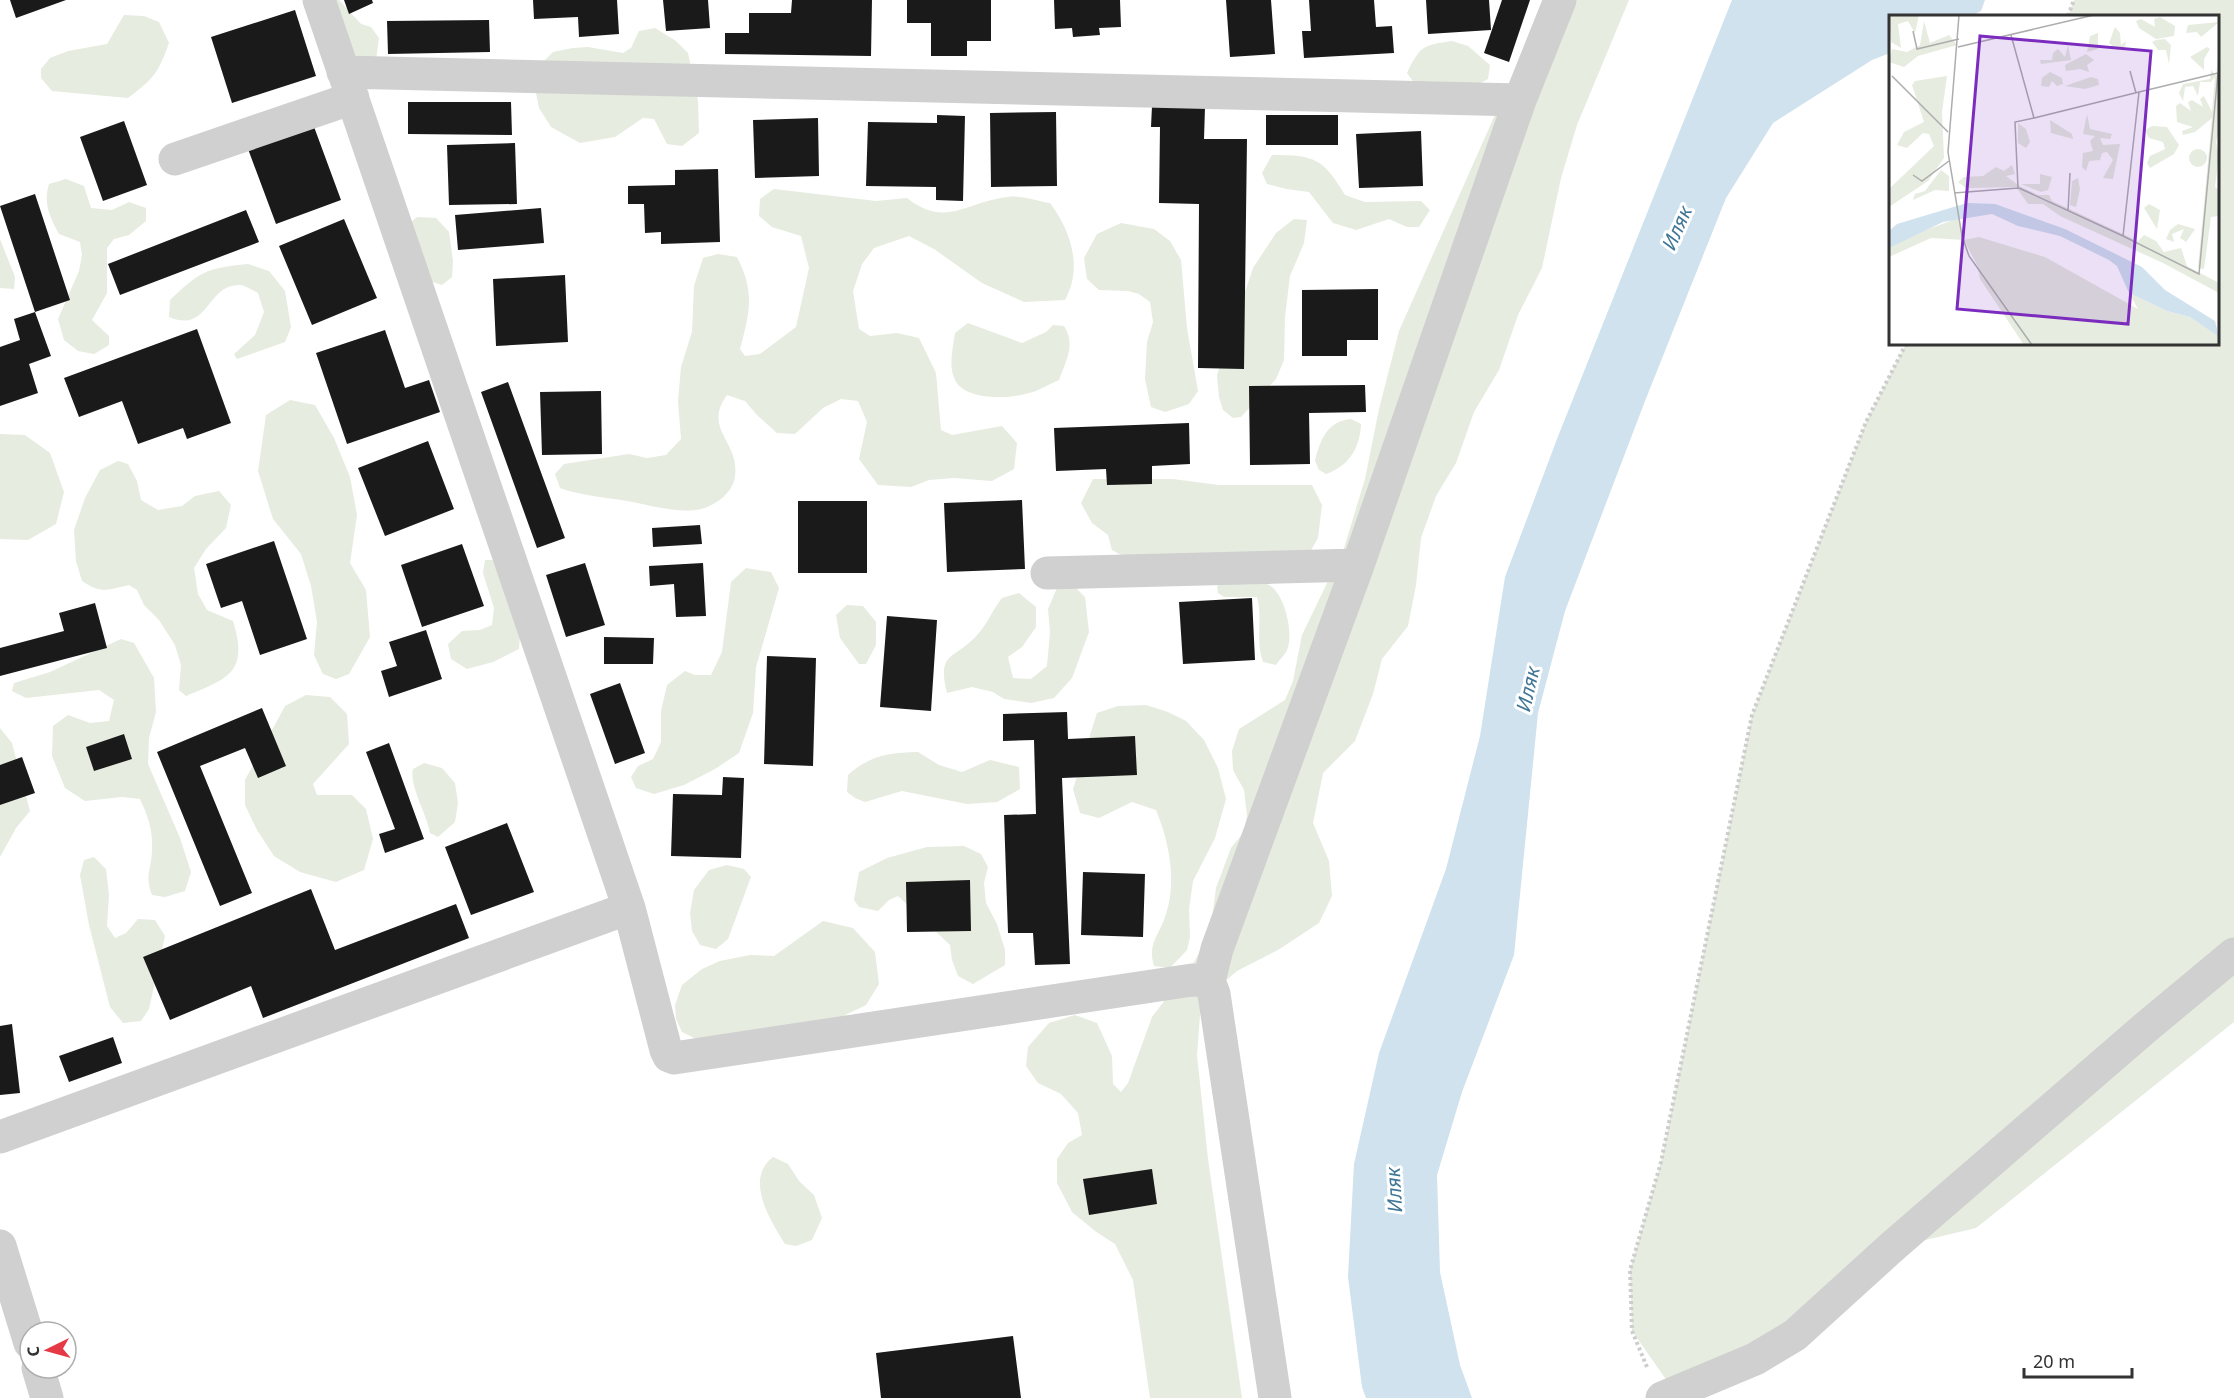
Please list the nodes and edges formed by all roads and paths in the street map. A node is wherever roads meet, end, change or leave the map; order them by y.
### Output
1 (319, 0) edge
2 (1560, 0) edge
3 (2074, 0) edge
4 (2068, 15) edge
5 (348, 85) junction
6 (1520, 100) junction
7 (175, 159) dead end
8 (1905, 345) edge
9 (1358, 565) junction
10 (1047, 573) dead end
11 (629, 908) junction
12 (2234, 954) edge
13 (1209, 981) junction
14 (0, 1137) edge
15 (0, 1246) edge
16 (23, 1320) edge
17 (1648, 1369) dead end
18 (42, 1380) edge
19 (47, 1398) edge
20 (1275, 1398) edge
21 (1662, 1398) edge

1 - 5 street
2 - 6 street
3 - 4 path
5 - 6 street
5 - 7 street
5 - 11 street
6 - 9 street
8 - 17 path
9 - 10 street
9 - 13 street
11 - 13 street
11 - 14 street
12 - 21 street
13 - 20 street
15 - 16 street
18 - 19 street

